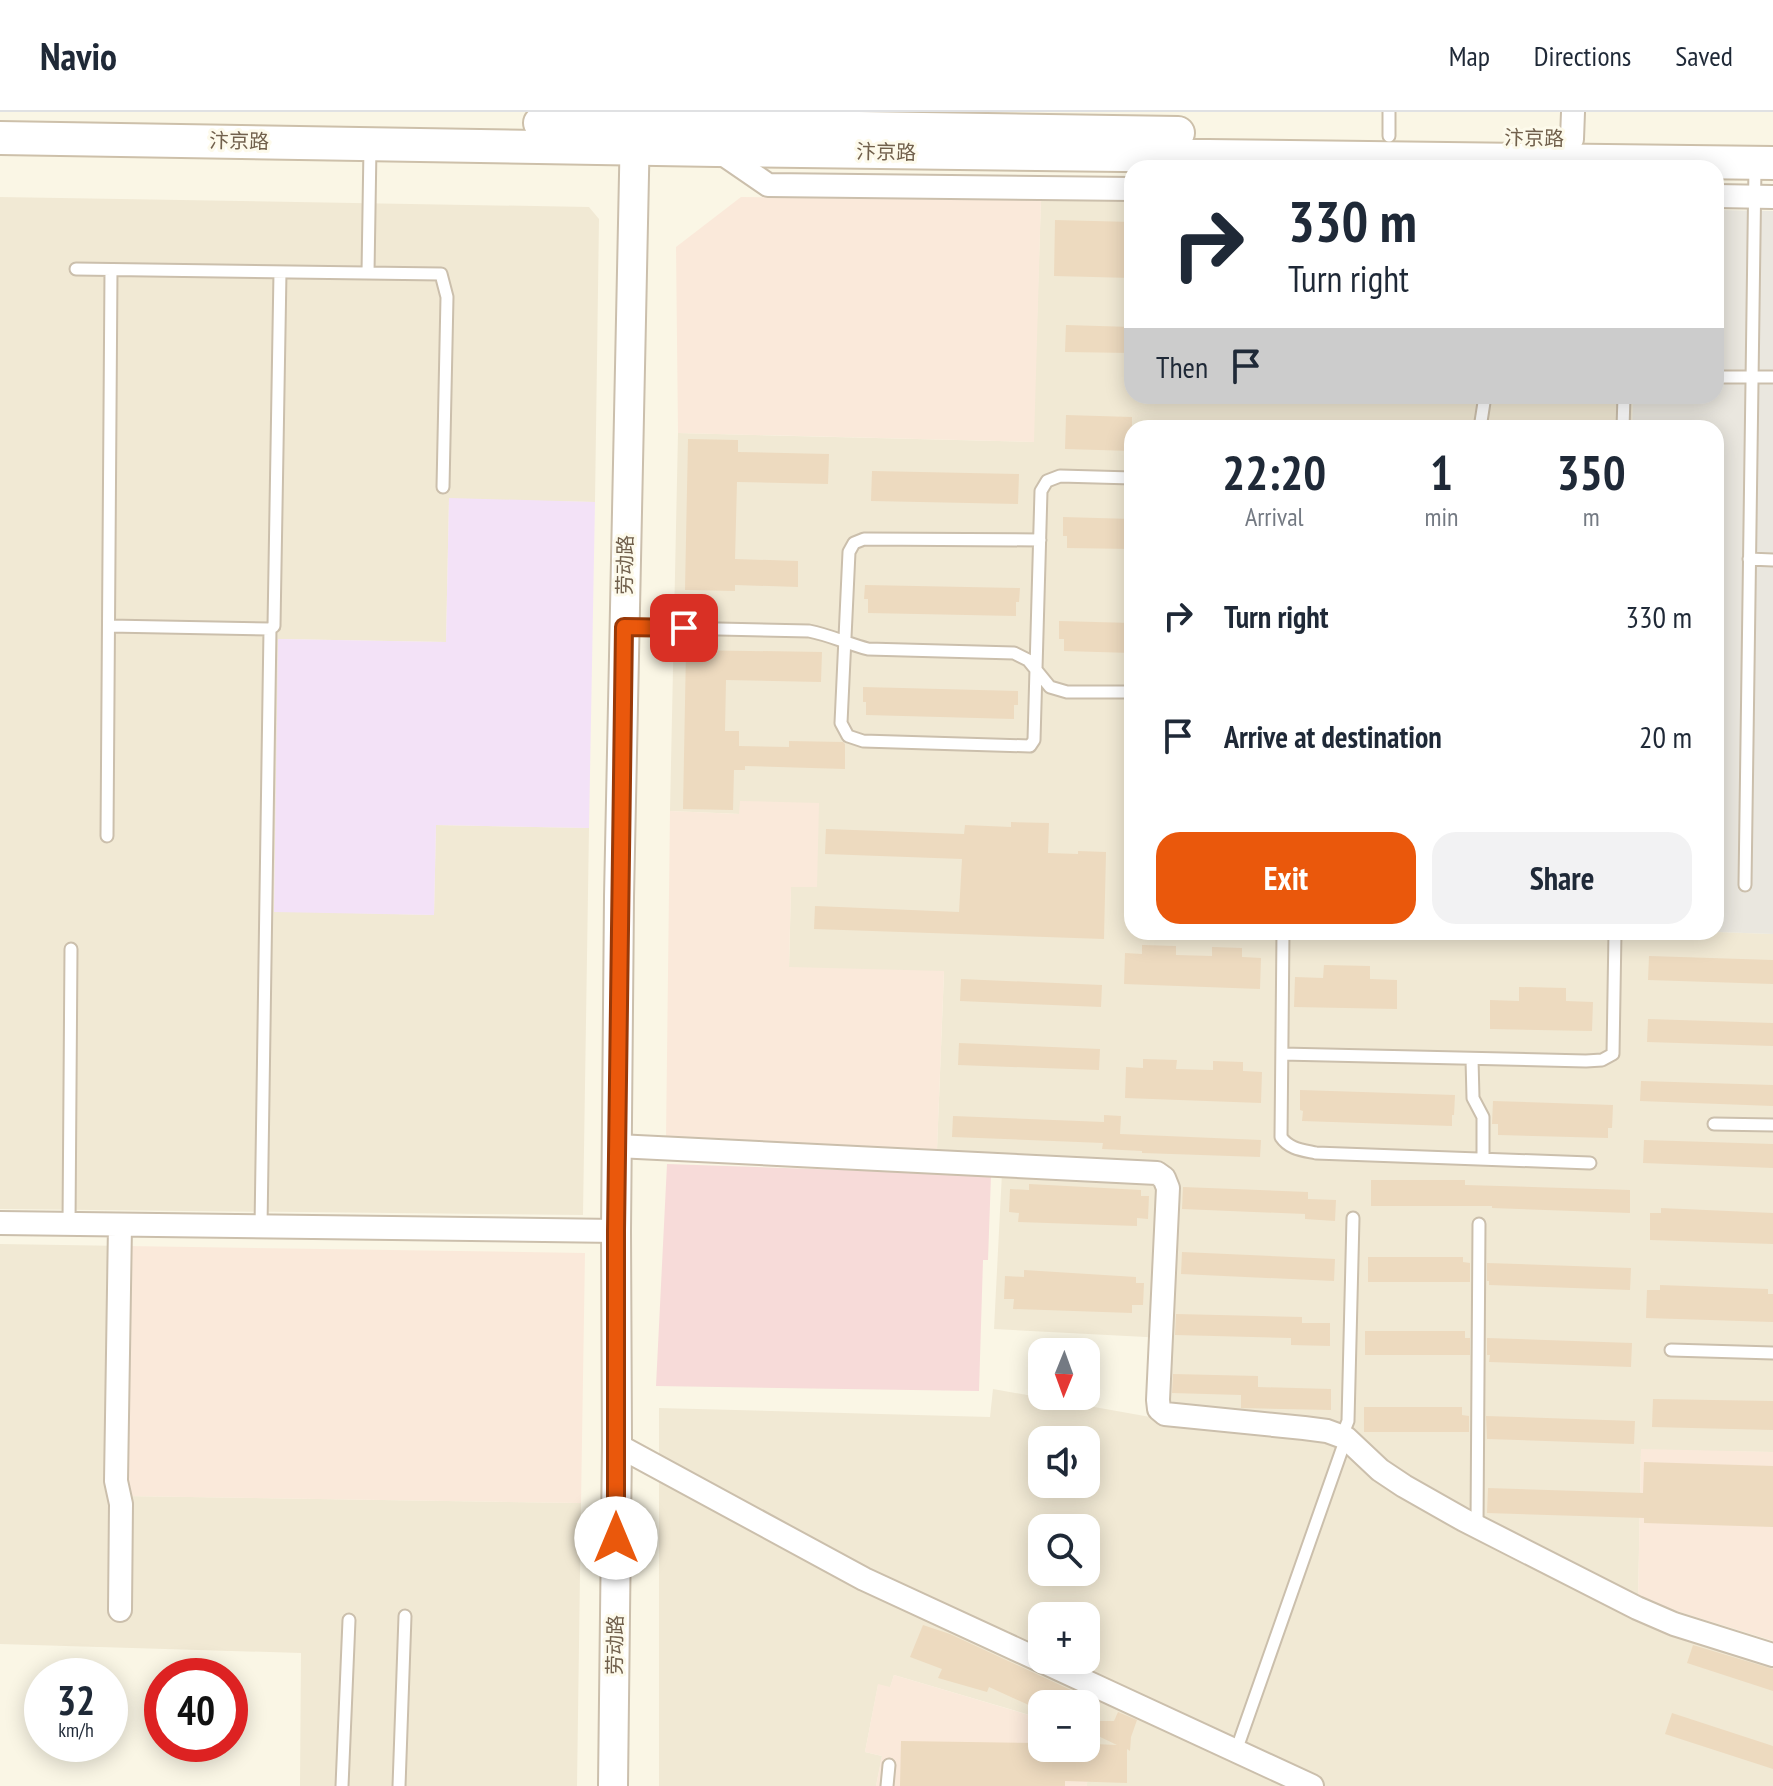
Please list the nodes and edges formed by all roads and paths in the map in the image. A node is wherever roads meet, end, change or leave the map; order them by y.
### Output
1 (0, 117) edge
2 (1159, 122) edge
3 (1389, 124) edge
4 (1573, 125) edge
5 (635, 128) edge
6 (0, 138) edge
7 (370, 143) junction
8 (716, 150) junction
9 (1767, 156) edge
10 (1124, 189) edge
11 (1724, 196) edge
12 (1764, 197) edge
13 (76, 269) dead end
14 (111, 270) junction
15 (280, 272) junction
16 (368, 273) junction
17 (1724, 377) edge
18 (1752, 377) junction
19 (1773, 377) edge
20 (1124, 478) edge
21 (443, 487) dead end
22 (1040, 540) junction
23 (1749, 559) junction
24 (1773, 560) edge
25 (109, 626) junction
26 (624, 627) junction
27 (270, 629) junction
28 (844, 642) junction
29 (1036, 670) junction
30 (1124, 692) edge
31 (107, 836) dead end
32 (1745, 885) dead end
33 (1283, 940) edge
34 (1615, 940) edge
35 (71, 949) dead end
36 (1282, 1054) junction
37 (1472, 1059) junction
38 (1714, 1124) dead end
39 (1773, 1125) edge
40 (617, 1146) junction
41 (1483, 1159) junction
42 (1590, 1163) dead end
43 (1353, 1218) dead end
44 (0, 1223) edge
45 (69, 1224) junction
46 (1479, 1224) dead end
47 (120, 1225) junction
48 (261, 1227) junction
49 (616, 1231) junction
50 (1671, 1350) dead end
51 (1773, 1353) edge
52 (1344, 1437) junction
53 (617, 1445) junction
54 (1477, 1527) junction
55 (120, 1610) dead end
56 (405, 1616) dead end
57 (349, 1620) dead end
58 (1773, 1655) edge
59 (1236, 1751) junction
60 (889, 1765) dead end
61 (342, 1786) edge
62 (399, 1786) edge
63 (613, 1786) edge
64 (887, 1786) edge
65 (1312, 1786) edge

1 - 5 main road, 汴京路
2 - 3 main road, 汴京路
2 - 5 main road, 汴京路
3 - 4 main road, 汴京路
4 - 9 main road, 汴京路
5 - 7 main road, 汴京路
5 - 8 main road, 汴京路
5 - 26 street, 劳动路
6 - 7 main road, 汴京路
7 - 16 lane
8 - 9 main road, 汴京路
8 - 10 street
9 - 12 lane
11 - 12 street
12 - 18 lane
13 - 14 lane
14 - 15 lane
14 - 25 lane
15 - 16 lane
15 - 27 lane
16 - 21 lane
17 - 18 lane
18 - 19 lane
18 - 23 lane
20 - 22 lane
22 - 28 lane
22 - 29 lane
23 - 24 lane
23 - 32 lane
25 - 27 lane
25 - 31 lane
26 - 28 lane
26 - 40 street, 劳动路
27 - 48 lane
28 - 29 lane
28 - 29 lane
29 - 30 lane
33 - 36 lane
34 - 37 lane
35 - 45 lane
36 - 37 lane
36 - 41 lane
37 - 41 lane
38 - 39 lane
40 - 49 street, 劳动路
40 - 52 street
41 - 42 lane
43 - 52 lane
44 - 45 street
45 - 47 street
46 - 54 lane
47 - 48 street
47 - 55 street
48 - 49 street
49 - 53 street, 劳动路
50 - 51 lane
52 - 54 street
52 - 59 lane
53 - 59 street
53 - 63 street, 劳动路
54 - 58 street
56 - 62 lane
57 - 61 lane
59 - 65 street
60 - 64 lane

